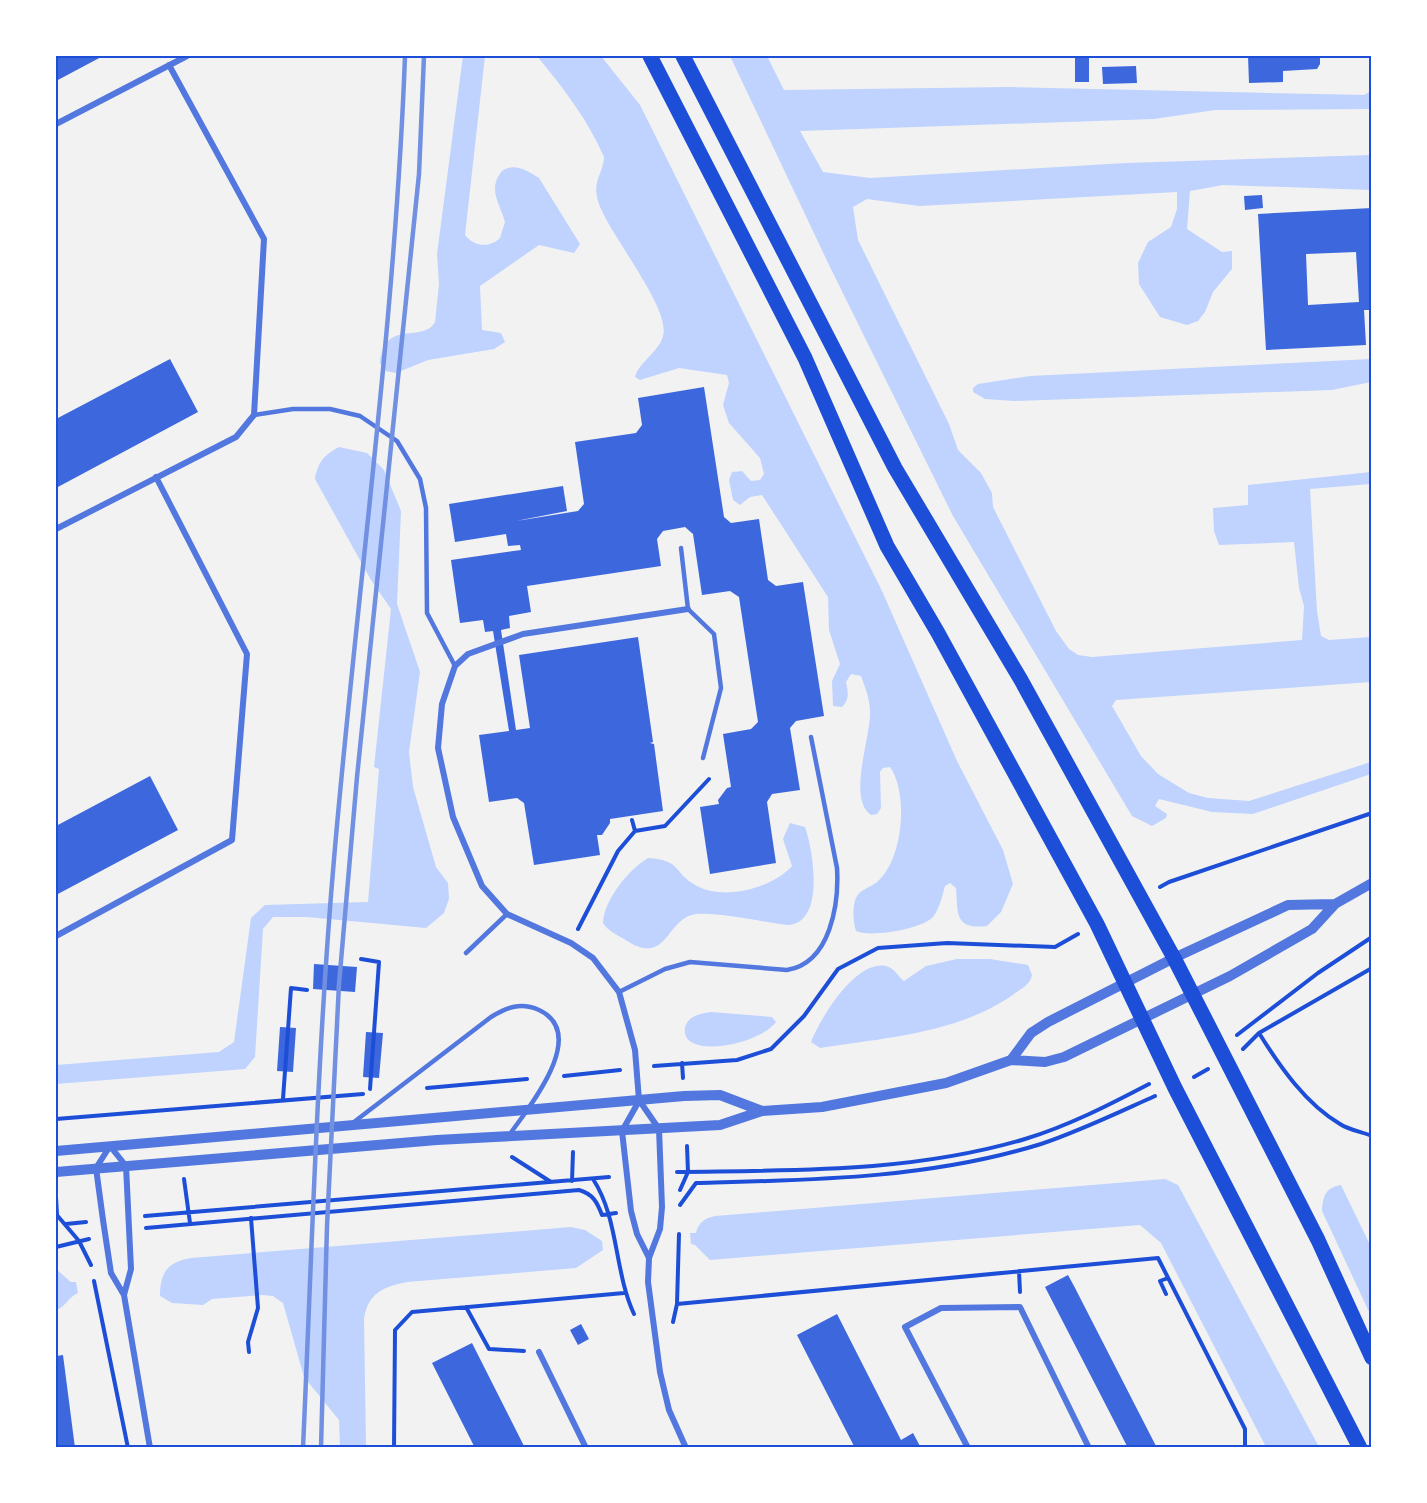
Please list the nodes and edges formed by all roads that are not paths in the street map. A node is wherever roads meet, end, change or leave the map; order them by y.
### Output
1 (187, 56) edge
2 (650, 56) edge
3 (683, 56) edge
4 (169, 65) junction
5 (56, 124) edge
6 (254, 415) junction
7 (156, 477) junction
8 (56, 529) edge
9 (681, 548) dead end
10 (688, 609) junction
11 (455, 666) junction
12 (811, 737) dead end
13 (703, 758) dead end
14 (1371, 883) edge
15 (1335, 904) junction
16 (507, 914) junction
17 (56, 936) edge
18 (466, 953) dead end
19 (1174, 958) junction
20 (1126, 985) junction
21 (619, 992) junction
22 (1192, 994) junction
23 (1142, 1019) junction
24 (1011, 1060) junction
25 (639, 1100) junction
26 (526, 1111) junction
27 (762, 1111) junction
28 (351, 1125) junction
29 (659, 1129) junction
30 (622, 1131) junction
31 (508, 1136) junction
32 (110, 1146) junction
33 (56, 1151) edge
34 (126, 1166) junction
35 (96, 1168) junction
36 (56, 1172) edge
37 (649, 1258) junction
38 (124, 1295) junction
39 (539, 1352) road end
40 (1371, 1358) edge
41 (150, 1448) edge
42 (586, 1448) edge
43 (686, 1448) edge
44 (968, 1448) edge
45 (1089, 1448) edge
46 (1360, 1448) edge

1 - 4 street
2 - 20 main road
3 - 19 main road
4 - 5 street
4 - 6 street
6 - 7 street
6 - 11 lane
7 - 8 street
7 - 17 street
9 - 10 lane
10 - 11 street
10 - 13 lane
11 - 16 street
12 - 21 lane
14 - 15 street
15 - 19 street
15 - 22 street
16 - 18 lane
16 - 21 street
19 - 20 street
19 - 22 main road
20 - 23 main road
20 - 24 street
21 - 25 street
22 - 23 street
22 - 40 main road
23 - 24 street
23 - 46 main road
24 - 27 street
25 - 26 street
25 - 27 street
25 - 29 street
25 - 30 street
26 - 28 street
26 - 28 lane
26 - 31 lane
27 - 29 street
28 - 32 street
29 - 30 street
29 - 37 street
30 - 31 street
30 - 37 street
31 - 34 street
32 - 33 street
32 - 34 street
32 - 35 street
34 - 35 street
34 - 38 street
35 - 36 street
35 - 38 street
37 - 43 street
38 - 41 street
39 - 42 street
44 - 45 street

